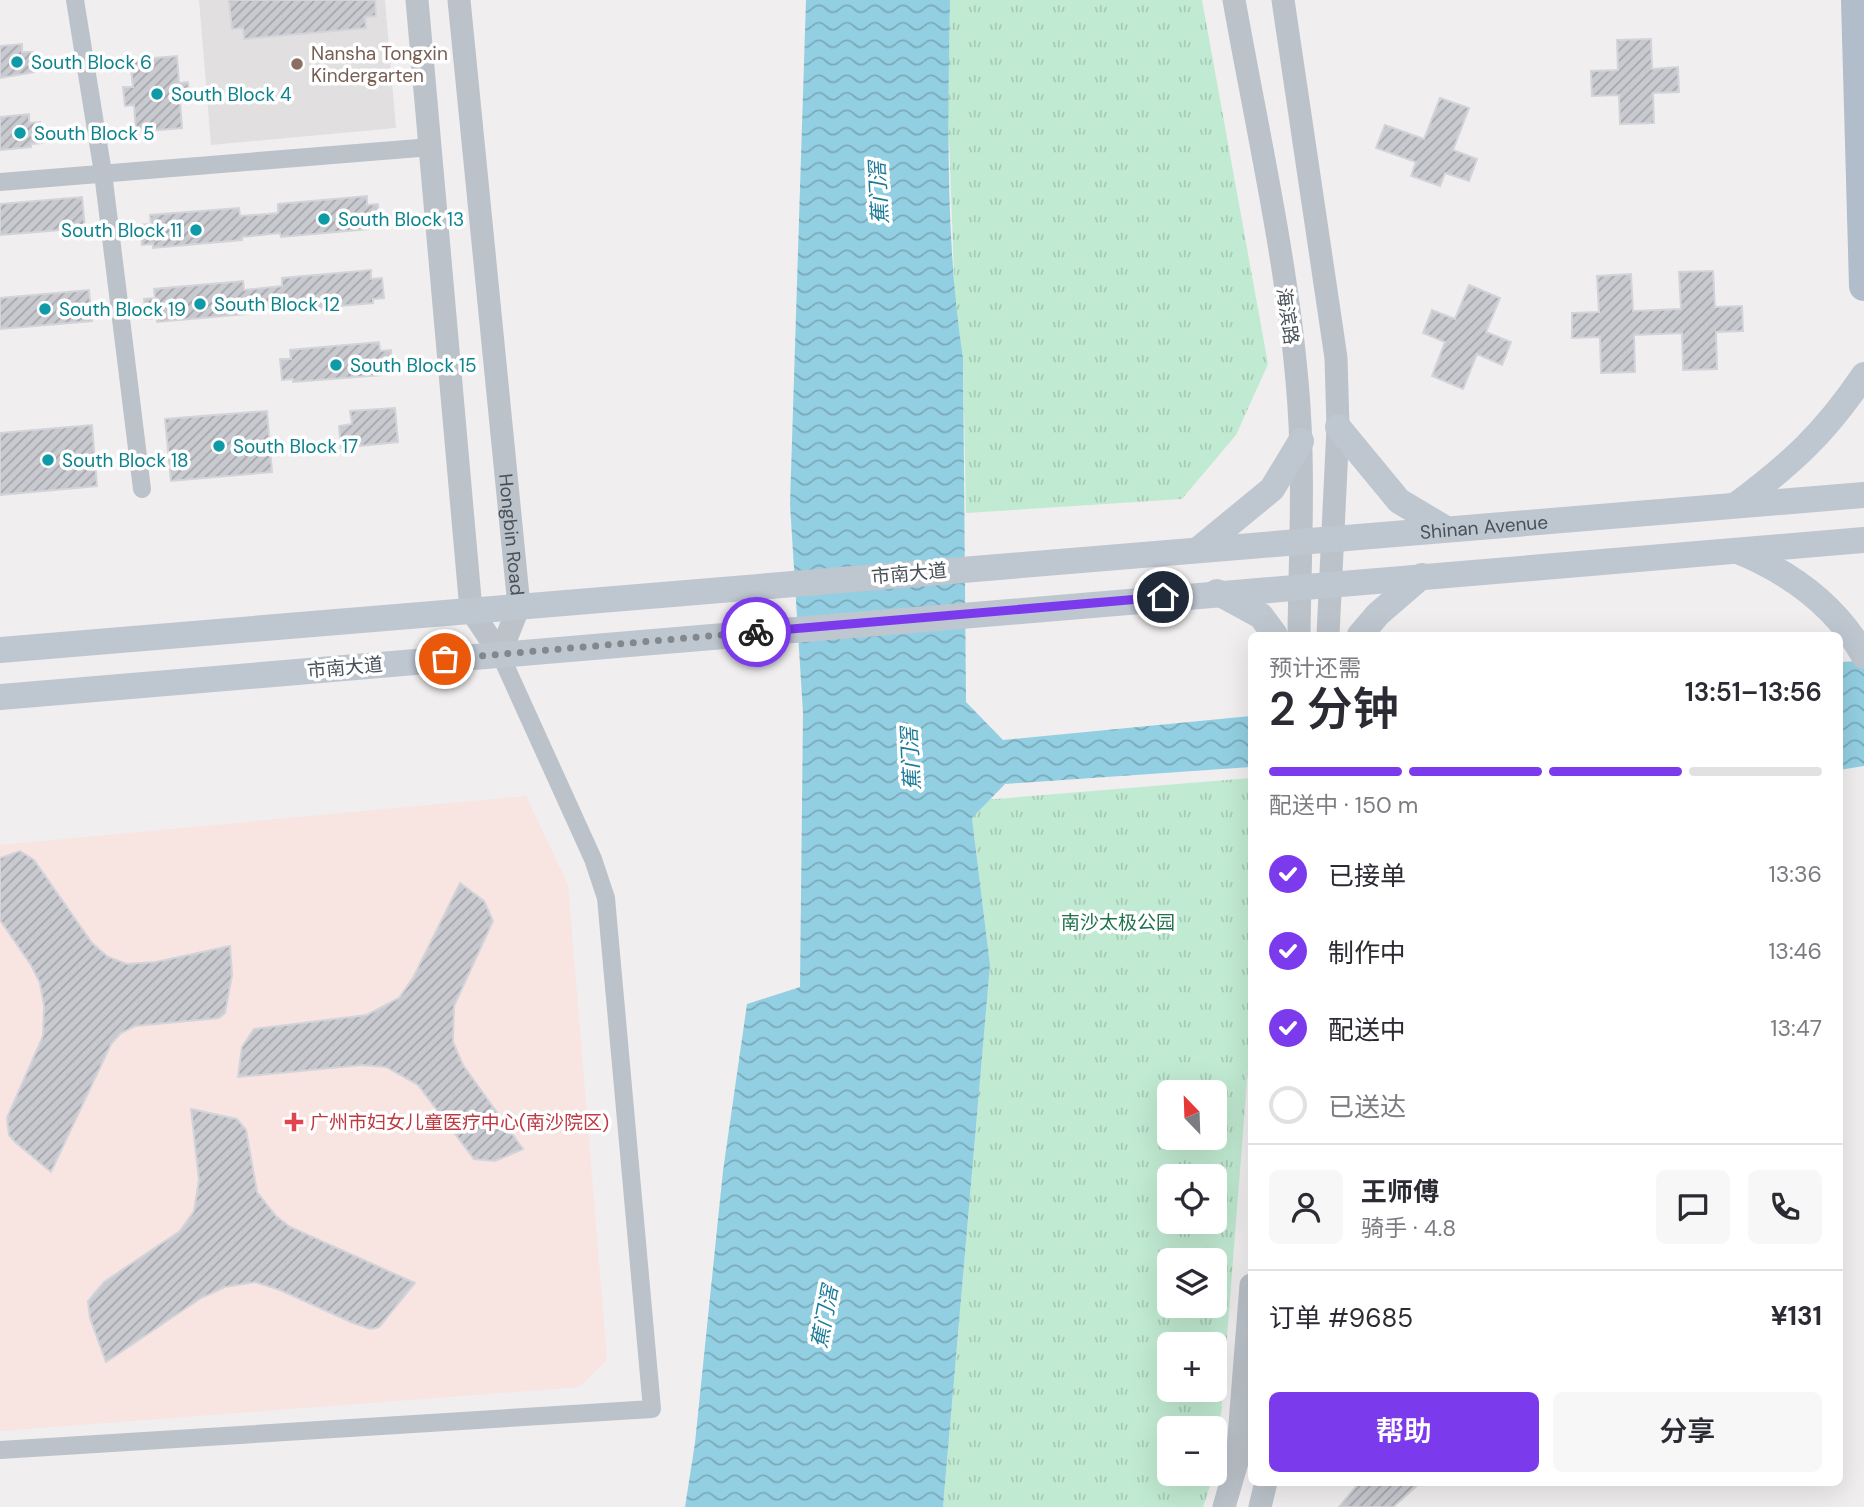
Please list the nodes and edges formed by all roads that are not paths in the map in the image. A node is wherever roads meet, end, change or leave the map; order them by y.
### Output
1 (75, 0) edge
2 (417, 0) edge
3 (459, 0) edge
4 (1234, 0) edge
5 (1283, 0) edge
6 (1856, 0) edge
7 (431, 147) junction
8 (103, 173) junction
9 (0, 181) edge
10 (1864, 286) edge
11 (1864, 375) edge
12 (1338, 427) junction
13 (1301, 441) junction
14 (142, 489) dead end
15 (1864, 495) edge
16 (1736, 506) junction
17 (1446, 529) junction
18 (1333, 539) junction
19 (1864, 540) edge
20 (1300, 541) junction
21 (1199, 550) junction
22 (1737, 550) junction
23 (1106, 557) joint
24 (1422, 576) junction
25 (1331, 583) junction
26 (1300, 585) junction
27 (1217, 592) junction
28 (519, 606) junction
29 (471, 610) junction
30 (1273, 632) edge
31 (1299, 632) edge
32 (1328, 632) edge
33 (1363, 632) edge
34 (0, 650) edge
35 (500, 654) junction
36 (1864, 656) edge
37 (0, 697) edge
38 (1248, 1323) edge
39 (0, 1450) edge
40 (1265, 1486) edge
41 (1224, 1507) edge
42 (1260, 1507) edge

1 - 8 street
2 - 7 street
3 - 28 street, Hongbin Road
4 - 13 street, 海滨路
5 - 12 street
6 - 10 main road
7 - 8 street
7 - 29 street
8 - 9 street
8 - 14 street
11 - 16 main road
12 - 17 main road
12 - 18 street
13 - 20 street, 海滨路
13 - 21 main road
15 - 16 main road, Shinan Avenue
16 - 17 main road, Shinan Avenue
17 - 18 main road, Shinan Avenue
18 - 20 main road, Shinan Avenue
18 - 25 street
19 - 22 main road
20 - 21 main road, Shinan Avenue
20 - 26 street, 海滨路
21 - 23 main road, Shinan Avenue
22 - 24 main road
22 - 36 main road
23 - 28 main road, 市南大道
24 - 25 main road
24 - 33 main road
25 - 26 main road
25 - 32 street
26 - 27 main road
26 - 31 street, 海滨路
27 - 30 main road
27 - 35 main road, 市南大道
28 - 29 main road, 市南大道
28 - 35 street, Hongbin Road
29 - 34 main road, 市南大道
29 - 35 street
35 - 37 main road, 市南大道
35 - 39 street
38 - 41 street
40 - 42 street

